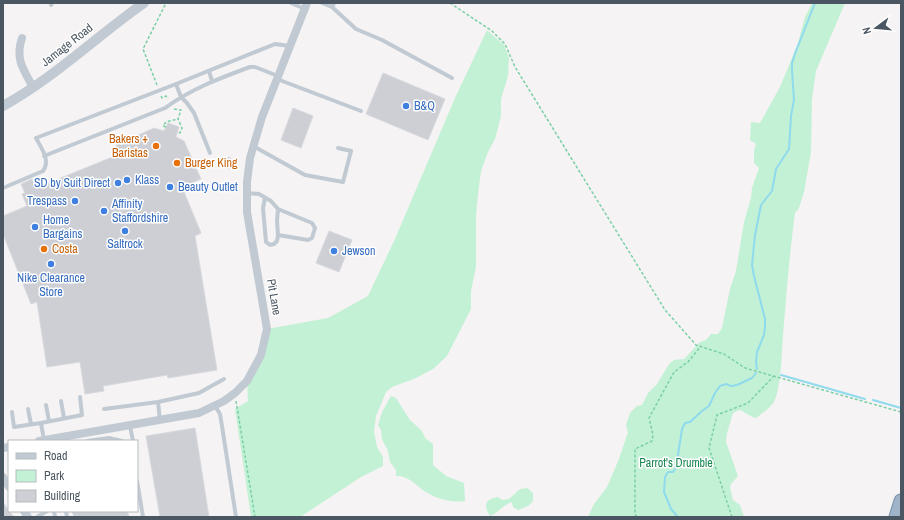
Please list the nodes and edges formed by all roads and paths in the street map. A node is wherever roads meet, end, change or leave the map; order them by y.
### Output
1 (144, 3) edge
2 (166, 3) edge
3 (291, 3) edge
4 (322, 3) edge
5 (450, 3) edge
6 (333, 5) edge
7 (306, 6) edge
8 (22, 38) dead end
9 (291, 46) junction
10 (209, 71) junction
11 (278, 77) junction
12 (452, 78) dead end
13 (212, 81) junction
14 (176, 84) junction
15 (33, 87) junction
16 (159, 91) junction
17 (180, 97) junction
18 (170, 105) junction
19 (3, 106) edge
20 (361, 111) dead end
21 (178, 119) junction
22 (166, 127) dead end
23 (177, 132) dead end
24 (253, 146) junction
25 (338, 148) dead end
26 (210, 153) dead end
27 (44, 156) junction
28 (3, 188) edge
29 (247, 193) junction
30 (265, 198) junction
31 (278, 209) junction
32 (278, 236) junction
33 (700, 346) junction
34 (775, 375) junction
35 (224, 379) dead end
36 (235, 393) junction
37 (80, 397) dead end
38 (61, 401) dead end
39 (158, 402) junction
40 (46, 405) dead end
41 (215, 406) junction
42 (28, 409) dead end
43 (104, 409) dead end
44 (12, 412) dead end
45 (901, 412) edge
46 (64, 418) junction
47 (160, 420) junction
48 (49, 421) junction
49 (41, 423) junction
50 (31, 424) junction
51 (130, 426) junction
52 (41, 440) edge
53 (94, 440) edge
54 (118, 440) edge
55 (133, 440) edge
56 (138, 487) edge
57 (901, 501) edge
58 (143, 517) edge
59 (236, 517) edge
60 (255, 517) edge
61 (637, 517) edge
62 (732, 517) edge
63 (896, 517) edge

1 - 15 street, Jamage Road
2 - 16 path
3 - 7 lane
4 - 6 lane
5 - 33 path
6 - 12 lane
7 - 9 street, Pit Lane
8 - 15 street
9 - 10 lane
9 - 11 street, Pit Lane
10 - 13 lane
10 - 14 lane
11 - 13 lane
11 - 20 lane
11 - 24 street, Pit Lane
13 - 17 lane
14 - 16 lane
14 - 17 lane
15 - 19 street, Jamage Road
16 - 18 path
16 - 27 lane
17 - 18 lane
17 - 26 lane
18 - 21 path
18 - 27 lane
21 - 22 path
21 - 23 path
24 - 25 lane
24 - 29 street, Pit Lane
27 - 28 lane
29 - 30 lane
29 - 36 street, Pit Lane
30 - 31 lane
30 - 32 lane
31 - 32 lane
31 - 32 lane
33 - 34 path
33 - 61 path
34 - 45 path
34 - 62 path
35 - 39 lane
36 - 41 street, Pit Lane
36 - 60 path
37 - 46 lane
38 - 46 lane
39 - 43 lane
39 - 47 lane
40 - 48 lane
41 - 47 street, Pit Lane
41 - 59 lane
42 - 50 lane
44 - 50 lane
46 - 48 lane
47 - 51 street, Pit Lane
48 - 49 lane
49 - 50 lane
49 - 52 lane
51 - 52 street, Pit Lane
51 - 55 lane
53 - 54 lane
56 - 58 lane
57 - 63 highway

